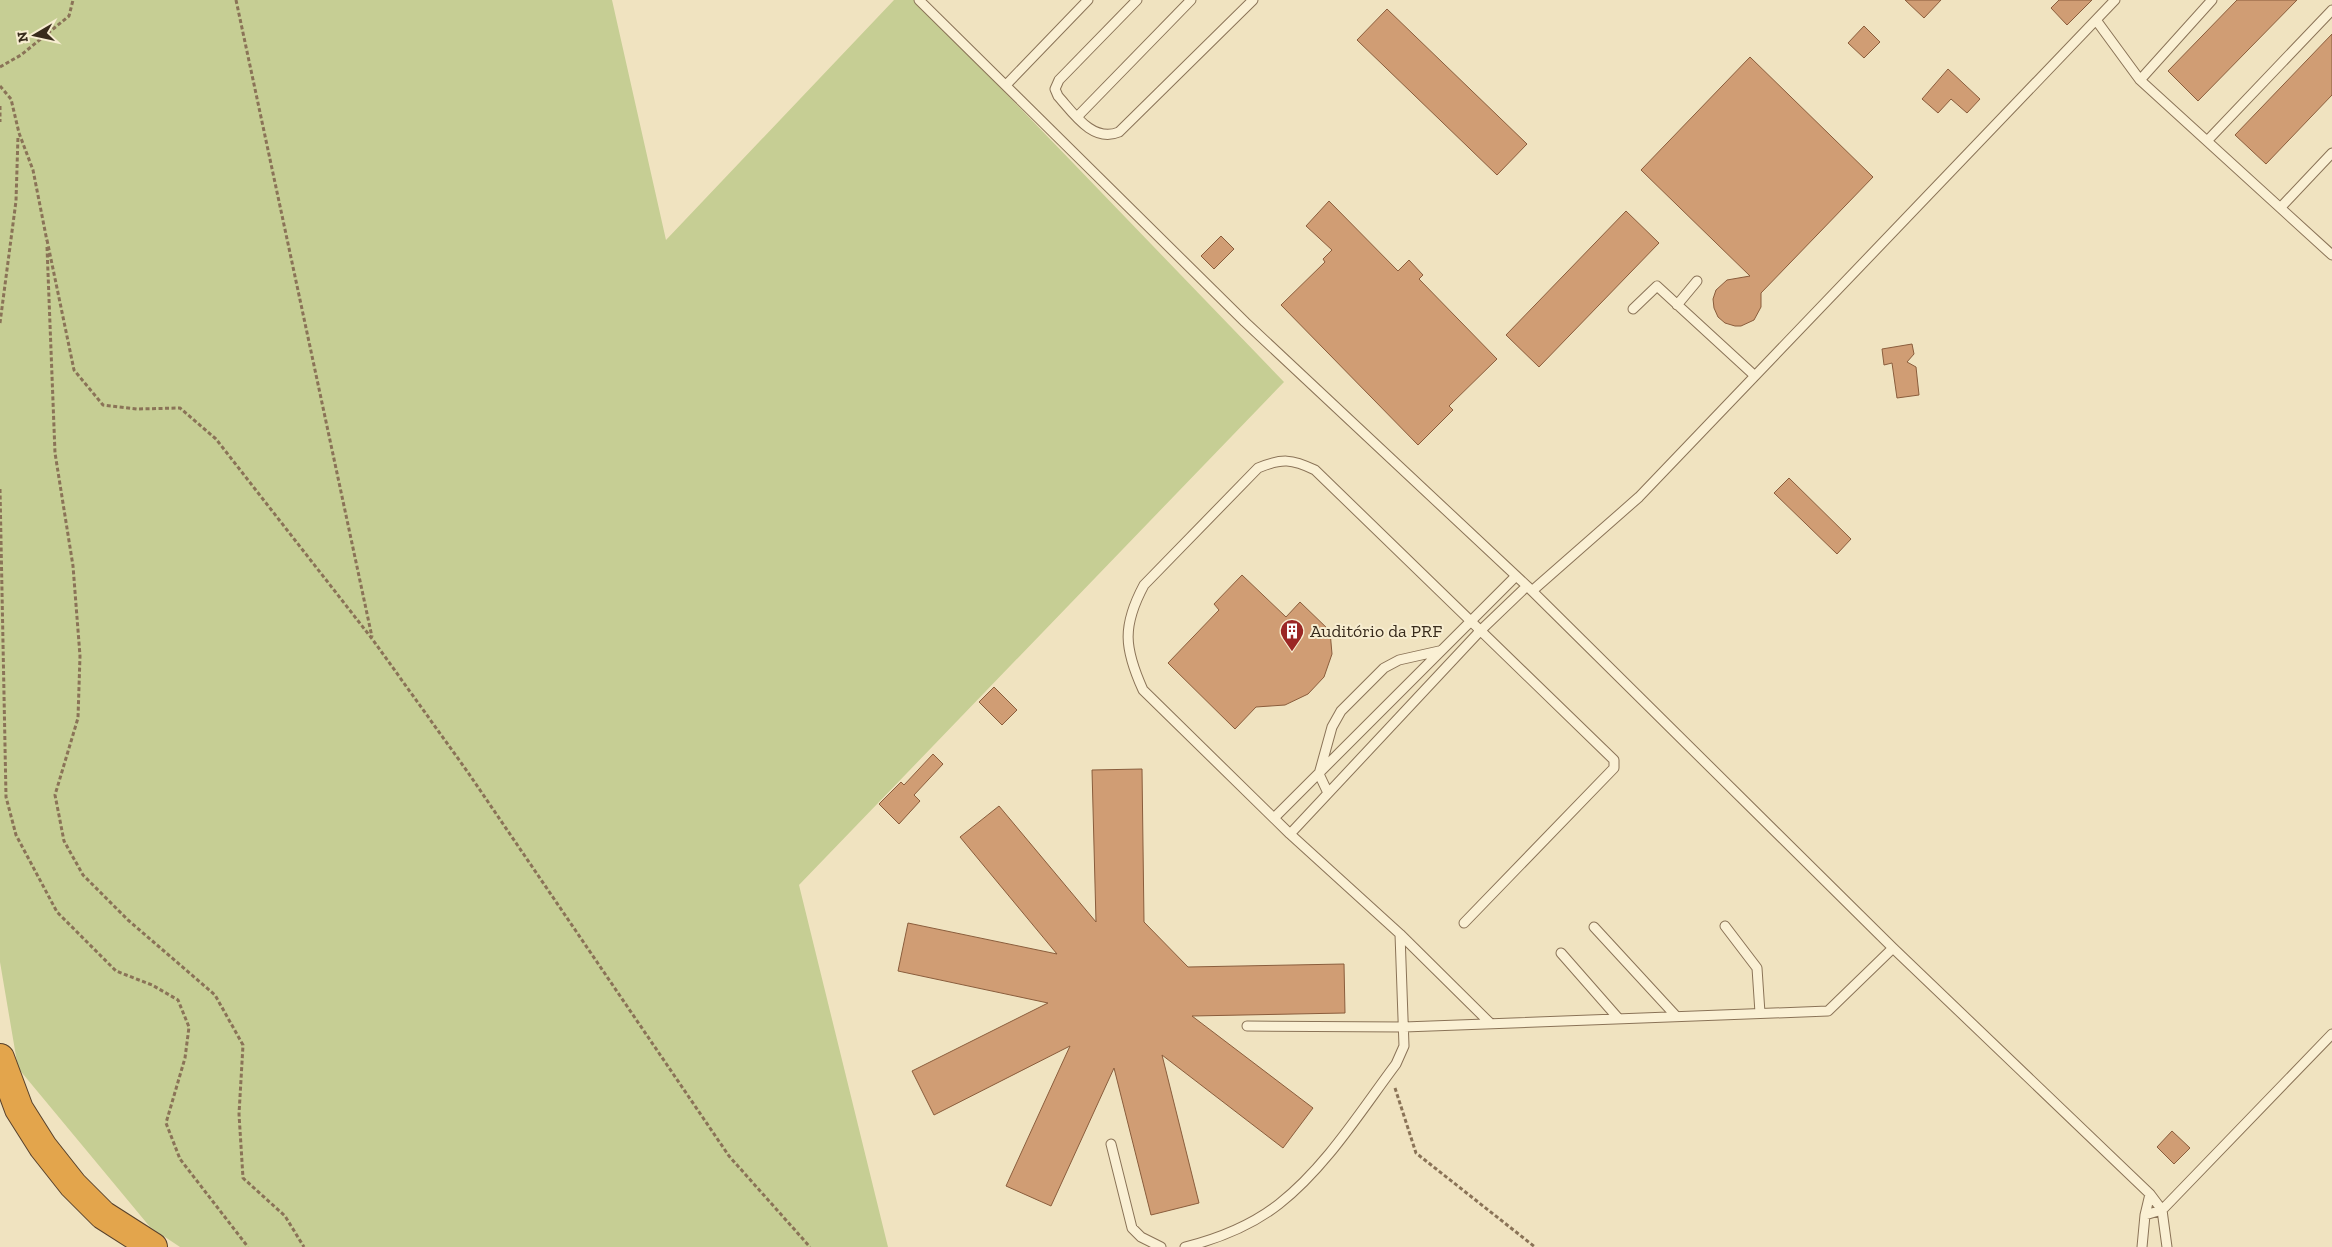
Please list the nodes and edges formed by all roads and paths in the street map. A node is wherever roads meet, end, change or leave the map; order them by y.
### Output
1 (73, 0) edge
2 (236, 0) edge
3 (919, 0) edge
4 (1088, 0) edge
5 (1137, 0) edge
6 (1191, 0) edge
7 (1253, 0) edge
8 (2116, 0) edge
9 (2212, 0) edge
10 (2332, 10) edge
11 (2096, 20) junction
12 (0, 66) edge
13 (2140, 80) junction
14 (1006, 85) junction
15 (0, 86) edge
16 (0, 106) edge
17 (1077, 116) junction
18 (0, 122) edge
19 (18, 133) junction
20 (2208, 140) junction
21 (2332, 153) edge
22 (2281, 207) junction
23 (47, 240) junction
24 (2332, 255) edge
25 (1697, 281) dead end
26 (1677, 305) junction
27 (1633, 309) dead end
28 (0, 323) edge
29 (1755, 376) junction
30 (0, 489) edge
31 (1516, 576) junction
32 (1530, 588) junction
33 (1469, 621) junction
34 (1480, 631) junction
35 (373, 640) junction
36 (1439, 651) junction
37 (1319, 774) junction
38 (1328, 793) junction
39 (1274, 818) junction
40 (1290, 834) junction
41 (1464, 922) dead end
42 (1725, 926) dead end
43 (1594, 927) dead end
44 (1400, 934) junction
45 (1893, 948) junction
46 (1561, 953) dead end
47 (1760, 1013) junction
48 (1676, 1016) junction
49 (1618, 1018) junction
50 (1490, 1023) junction
51 (1247, 1026) dead end
52 (1404, 1026) junction
53 (2332, 1034) edge
54 (0, 1058) edge
55 (1390, 1073) junction
56 (1111, 1144) dead end
57 (2150, 1194) junction
58 (2162, 1210) junction
59 (2145, 1215) junction
60 (153, 1247) edge
61 (248, 1247) edge
62 (304, 1247) edge
63 (810, 1247) edge
64 (1161, 1247) edge
65 (1185, 1247) edge
66 (1534, 1247) edge
67 (2142, 1247) edge
68 (2167, 1247) edge

1 - 12 path
2 - 35 path
3 - 14 lane
4 - 14 lane
5 - 17 lane
6 - 17 lane
7 - 17 lane
8 - 11 lane
9 - 13 lane
10 - 20 lane
11 - 13 lane
11 - 29 lane
13 - 20 lane
14 - 31 lane
15 - 19 path
16 - 18 path
19 - 23 path
19 - 28 path
20 - 22 lane
21 - 22 lane
22 - 24 lane
23 - 35 path
23 - 62 path
25 - 26 lane
26 - 27 lane
26 - 29 lane
29 - 32 lane
30 - 61 path
31 - 32 lane
31 - 33 lane
32 - 34 lane
32 - 45 lane
33 - 34 lane
33 - 36 lane
33 - 39 lane
34 - 38 lane
34 - 41 lane
35 - 63 path
36 - 37 lane
36 - 37 lane
37 - 38 lane
37 - 39 lane
38 - 40 lane
39 - 40 lane
40 - 44 lane
42 - 47 lane
43 - 48 lane
44 - 50 lane
44 - 52 lane
45 - 47 lane
45 - 57 lane
46 - 49 lane
47 - 48 lane
48 - 49 lane
49 - 50 lane
50 - 52 lane
51 - 52 lane
52 - 55 lane
53 - 58 lane
54 - 60 highway
55 - 65 lane
55 - 66 path
56 - 64 lane
57 - 58 lane
57 - 59 lane
58 - 59 lane
58 - 68 lane
59 - 67 lane

